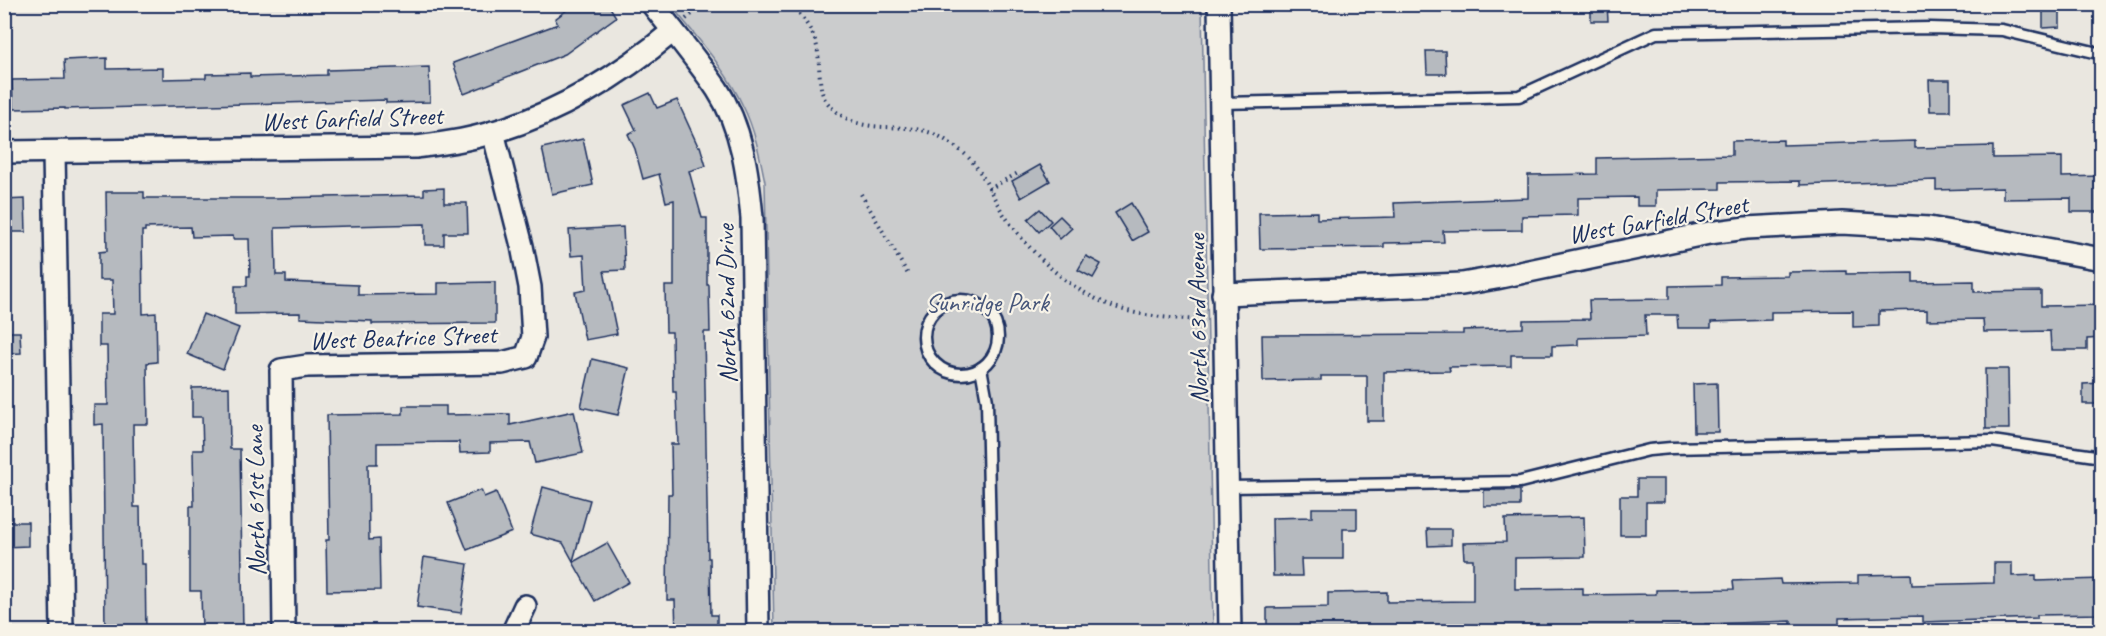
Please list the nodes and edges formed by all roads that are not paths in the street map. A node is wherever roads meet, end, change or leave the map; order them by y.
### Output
1 (652, 4) edge
2 (1219, 4) edge
3 (679, 25) junction
4 (2102, 54) edge
5 (1221, 103) junction
6 (493, 132) junction
7 (4, 152) edge
8 (54, 152) junction
9 (2102, 259) edge
10 (1223, 294) junction
11 (981, 368) junction
12 (281, 370) joint
13 (2102, 457) edge
14 (1228, 487) junction
15 (525, 606) dead end
16 (62, 632) edge
17 (284, 632) edge
18 (513, 632) edge
19 (758, 632) edge
20 (992, 632) edge
21 (1230, 632) edge

1 - 3 street, North 62nd Drive
2 - 5 street, North 63rd Avenue
3 - 6 street, West Garfield Street
3 - 19 street, North 62nd Drive
4 - 5 lane
5 - 10 street, North 63rd Avenue
6 - 8 street, West Garfield Street
6 - 12 street, West Beatrice Street
7 - 8 street, West Garfield Street
8 - 16 street
9 - 10 street, West Garfield Street
10 - 14 street, North 63rd Avenue
11 - 11 lane
11 - 20 lane
12 - 17 street, North 61st Lane
13 - 14 lane
14 - 21 street, North 63rd Avenue
15 - 18 street

